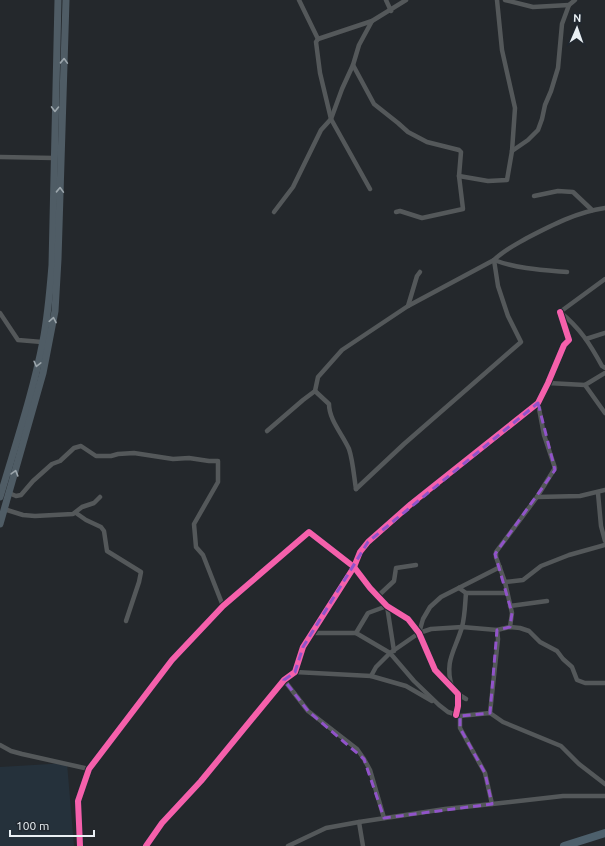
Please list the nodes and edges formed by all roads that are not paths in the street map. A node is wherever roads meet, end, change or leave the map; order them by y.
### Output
1 (58, 0) edge
2 (66, 0) edge
3 (300, 0) edge
4 (386, 0) edge
5 (406, 0) edge
6 (497, 0) edge
7 (505, 0) edge
8 (575, 0) edge
9 (569, 5) junction
10 (391, 11) junction
11 (372, 21) junction
12 (318, 39) junction
13 (353, 65) junction
14 (331, 119) junction
15 (512, 151) junction
16 (0, 157) edge
17 (54, 158) junction
18 (459, 176) junction
19 (370, 189) dead end
20 (534, 196) dead end
21 (605, 208) edge
22 (592, 210) junction
23 (274, 212) dead end
24 (396, 212) dead end
25 (494, 260) junction
26 (420, 272) dead end
27 (567, 272) dead end
28 (605, 280) edge
29 (408, 306) junction
30 (0, 312) edge
31 (560, 312) junction
32 (605, 333) edge
33 (586, 339) junction
34 (42, 342) junction
35 (605, 368) edge
36 (605, 373) edge
37 (548, 383) junction
38 (585, 385) junction
39 (316, 391) junction
40 (538, 403) junction
41 (605, 413) edge
42 (267, 431) dead end
43 (605, 490) edge
44 (9, 493) junction
45 (598, 493) junction
46 (0, 497) edge
47 (100, 497) dead end
48 (537, 497) junction
49 (4, 509) junction
50 (76, 513) junction
51 (0, 524) edge
52 (605, 541) edge
53 (605, 545) edge
54 (416, 565) dead end
55 (354, 567) junction
56 (500, 567) junction
57 (505, 582) junction
58 (459, 588) junction
59 (466, 593) junction
60 (506, 593) junction
61 (378, 596) junction
62 (547, 601) dead end
63 (223, 606) junction
64 (387, 606) junction
65 (510, 606) junction
66 (126, 621) dead end
67 (462, 627) junction
68 (510, 627) junction
69 (497, 630) junction
70 (312, 633) junction
71 (356, 633) junction
72 (419, 633) junction
73 (392, 652) junction
74 (296, 672) junction
75 (371, 676) junction
76 (284, 680) junction
77 (605, 683) edge
78 (453, 689) junction
79 (458, 694) junction
80 (466, 699) dead end
81 (439, 705) junction
82 (490, 714) junction
83 (458, 716) junction
84 (0, 745) edge
85 (89, 769) junction
86 (605, 784) edge
87 (605, 796) edge
88 (492, 804) junction
89 (384, 818) junction
90 (358, 822) junction
91 (605, 834) edge
92 (605, 839) edge
93 (80, 846) edge
94 (146, 846) edge
95 (288, 846) edge
96 (363, 846) edge
97 (564, 846) edge
98 (582, 846) edge

1 -> 17 main road
44 -> 2 main road
3 - 12 street
4 - 10 street
5 - 10 street
6 - 15 street
7 - 9 street
8 - 9 street
9 - 15 street
10 - 11 street
11 - 12 street
11 - 13 street
12 - 14 street
13 - 14 street
13 - 18 street
14 - 19 street
14 - 23 street
15 - 18 street
16 - 17 street
17 - 34 main road
18 - 24 street
20 - 22 street
21 - 22 street
22 - 25 street
25 - 27 street
25 - 29 street
25 - 39 street
26 - 29 street
28 - 31 street
29 - 39 street
30 - 34 street
31 - 33 street
31 - 37 street
32 - 33 street
33 - 35 street
34 -> 46 main road
36 - 38 street
37 - 38 street
37 - 40 street
38 - 41 street
39 - 42 street
40 - 48 street
40 - 55 street
43 - 45 street
44 - 49 main road
44 - 63 street
45 - 48 street
45 - 52 street
47 - 50 street
48 - 56 street
49 - 50 street
49 - 51 main road
50 - 66 street
53 - 57 street
54 - 61 street
55 - 61 street
55 - 63 street
55 - 70 street
56 - 57 street
56 - 58 street
57 - 60 street
58 - 59 street
58 - 72 street
59 - 60 street
59 - 67 street
60 - 65 street
61 - 64 street
62 - 65 street
63 - 85 street
64 - 71 street
64 - 72 street
64 - 73 street
65 - 68 street
67 - 69 street
67 - 72 street
67 - 78 street
68 - 69 street
68 - 77 street
69 - 82 street
70 - 71 street
70 - 74 street
71 - 73 street
72 - 73 street
72 - 78 street
73 - 75 street
73 - 81 street
74 - 75 street
74 - 76 street
75 - 81 street
76 - 89 street
76 - 94 street
78 - 79 street
79 - 80 street
79 - 83 street
81 - 83 street
82 - 83 street
82 - 86 street
83 - 88 street
84 - 85 street
85 - 93 street
87 - 88 street
88 - 89 street
89 - 90 street
90 - 95 street
90 - 96 street
91 - 97 highway
92 - 98 highway

